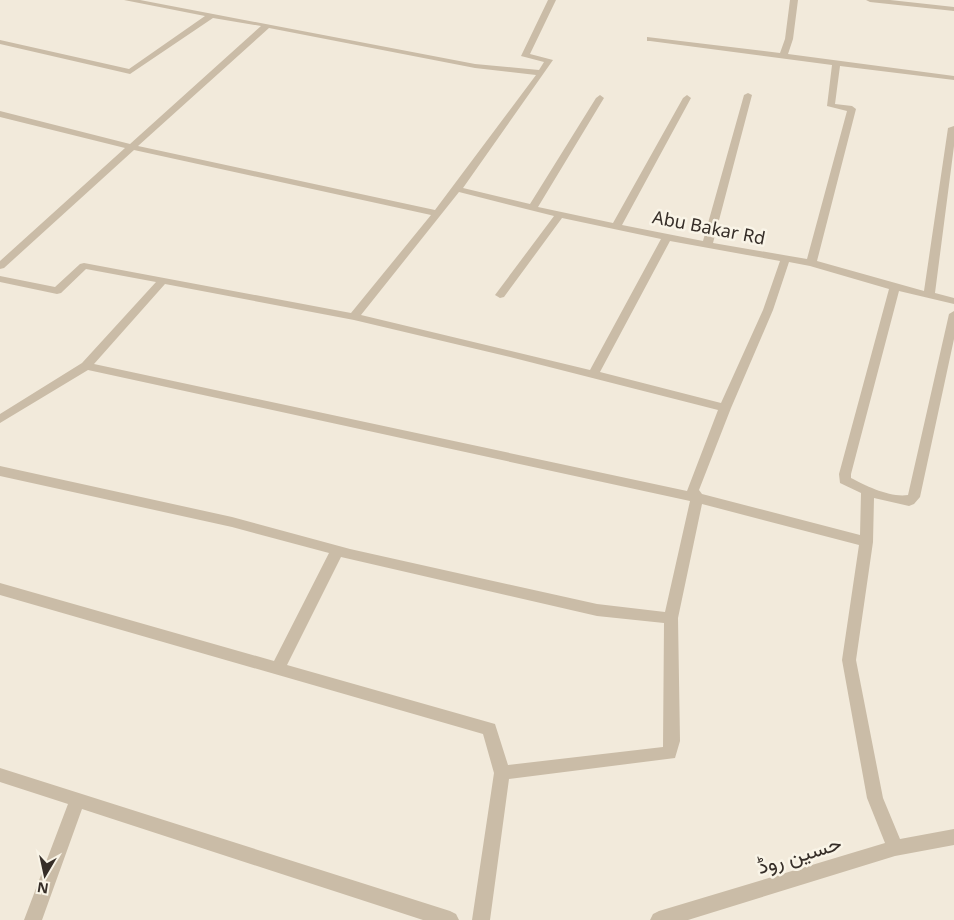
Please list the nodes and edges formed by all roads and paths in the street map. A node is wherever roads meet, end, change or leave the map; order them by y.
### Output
1 (128, 0) edge
2 (552, 0) edge
3 (794, 0) edge
4 (870, 0) edge
5 (954, 9) edge
6 (212, 15) junction
7 (267, 25) junction
8 (650, 39) dead end
9 (0, 42) edge
10 (783, 56) junction
11 (836, 63) junction
12 (541, 73) junction
13 (954, 78) edge
14 (748, 95) dead end
15 (600, 98) dead end
16 (687, 98) dead end
17 (0, 114) edge
18 (952, 128) dead end
19 (132, 147) junction
20 (457, 189) junction
21 (532, 207) junction
22 (437, 213) junction
23 (560, 215) junction
24 (616, 227) junction
25 (667, 238) junction
26 (707, 245) junction
27 (785, 260) junction
28 (811, 263) junction
29 (0, 266) edge
30 (0, 279) edge
31 (163, 280) junction
32 (895, 287) junction
33 (929, 295) junction
34 (500, 296) dead end
35 (954, 301) edge
36 (954, 314) edge
37 (354, 317) junction
38 (86, 366) junction
39 (594, 373) junction
40 (725, 408) junction
41 (0, 420) edge
42 (0, 471) edge
43 (868, 491) junction
44 (697, 498) junction
45 (866, 542) junction
46 (337, 551) junction
47 (0, 589) edge
48 (671, 618) junction
49 (278, 668) junction
50 (502, 773) junction
51 (0, 775) edge
52 (78, 799) junction
53 (954, 837) edge
54 (895, 848) junction
55 (33, 920) edge
56 (450, 920) edge
57 (481, 920) edge
58 (659, 920) edge

1 - 6 street
2 - 12 street
3 - 10 street
4 - 5 street
6 - 7 street
6 - 9 street
7 - 12 street
7 - 19 street
8 - 10 street
10 - 11 street
11 - 13 street
11 - 28 street
12 - 20 street
14 - 26 street
15 - 21 street
16 - 24 street
17 - 19 street
18 - 33 street
19 - 22 street
19 - 29 street
20 - 21 street, Abu Bakar Rd
20 - 22 street
21 - 23 street, Abu Bakar Rd
22 - 37 street
23 - 24 street, Abu Bakar Rd
23 - 34 street
24 - 25 street, Abu Bakar Rd
25 - 26 street, Abu Bakar Rd
25 - 39 street
26 - 27 street, Abu Bakar Rd
27 - 28 street, Abu Bakar Rd
27 - 40 street
28 - 32 street, Abu Bakar Rd
30 - 31 street
31 - 37 street
31 - 38 street
32 - 33 street, Abu Bakar Rd
32 - 43 street
33 - 35 street, Abu Bakar Rd
36 - 43 street
37 - 39 street
38 - 41 street
38 - 44 street
39 - 40 street
40 - 44 street
42 - 46 street
43 - 45 street
44 - 45 street
44 - 48 street
45 - 54 street
46 - 48 street
46 - 49 street
47 - 49 street
48 - 50 street
49 - 50 street
50 - 57 street
51 - 52 street
52 - 55 street
52 - 56 street
53 - 54 street, حسین روڈ
54 - 58 street, حسین روڈ

